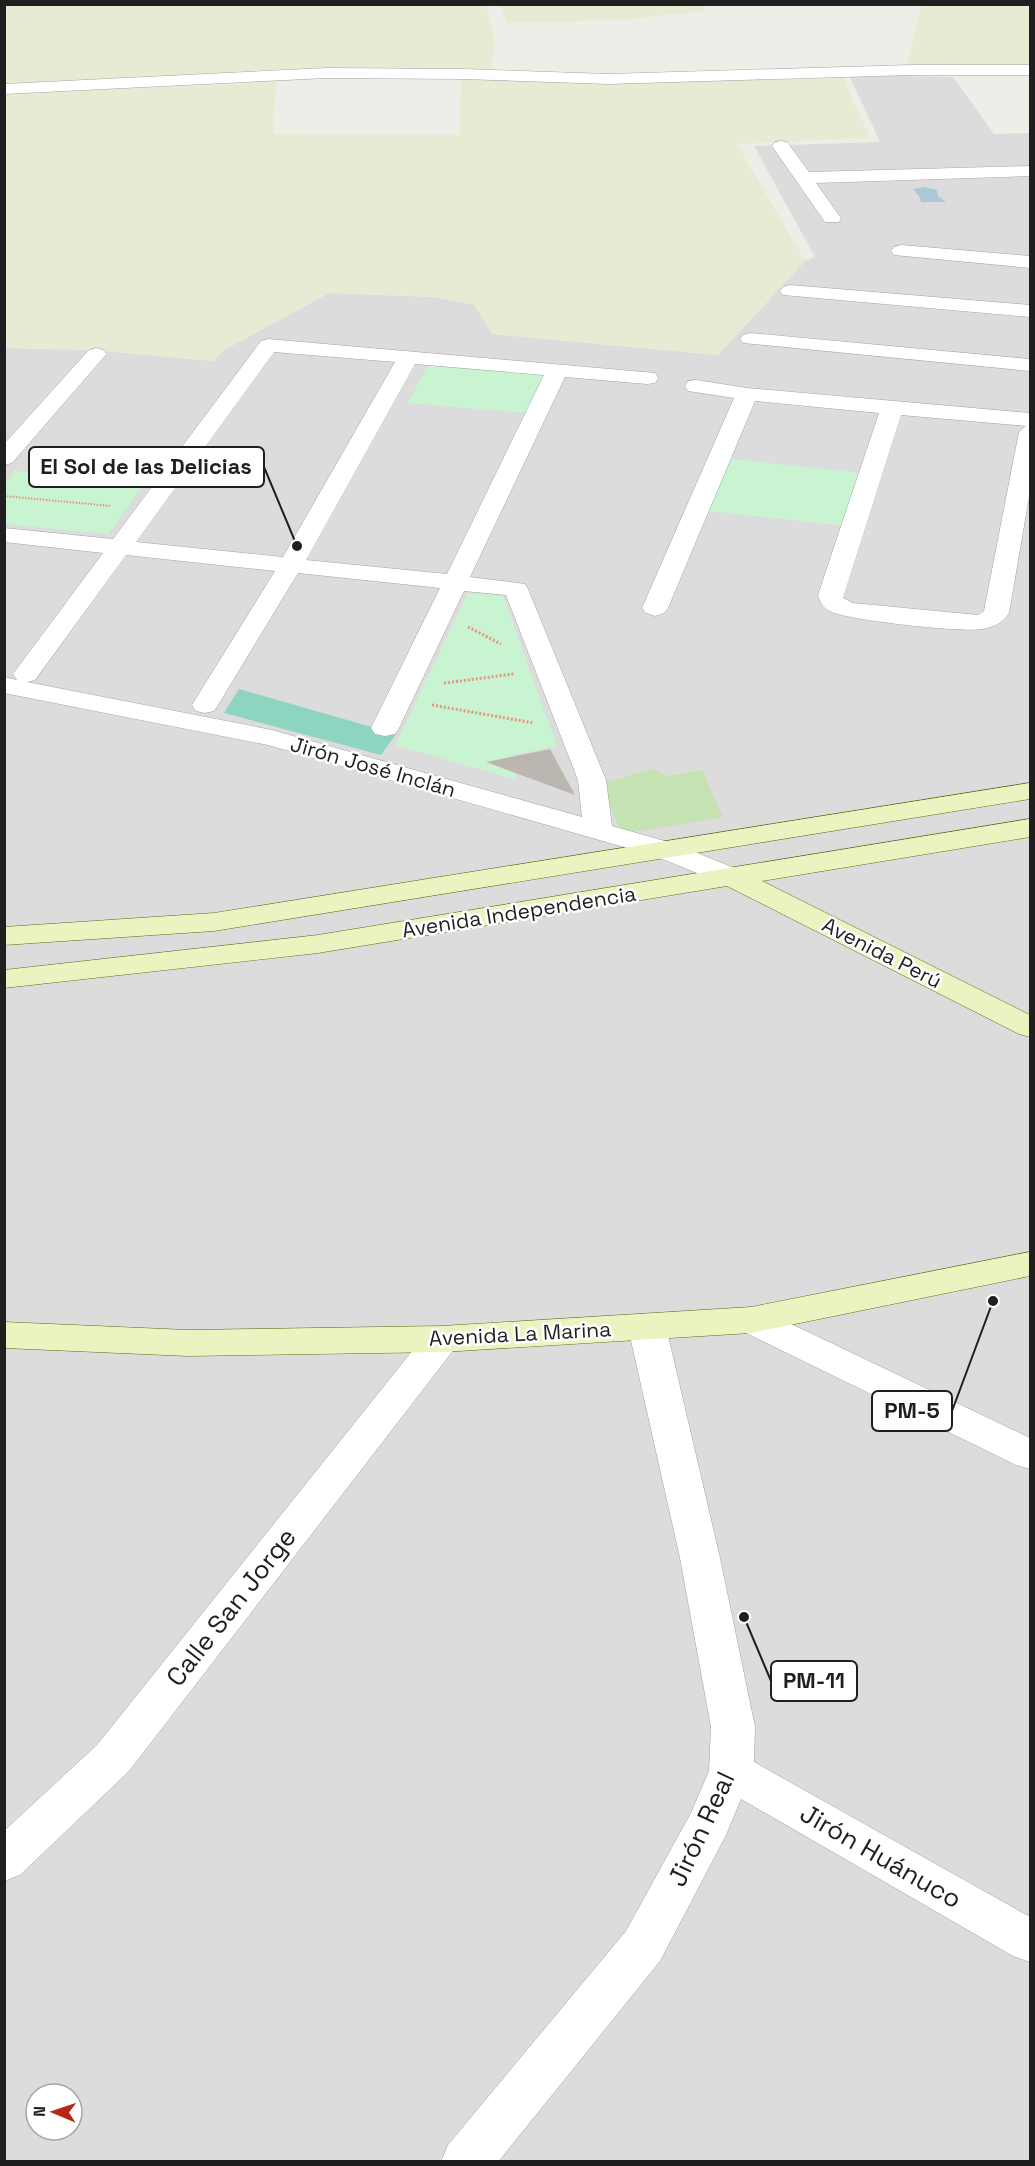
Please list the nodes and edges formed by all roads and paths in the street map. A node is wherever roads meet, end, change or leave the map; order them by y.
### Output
1 (1030, 70) edge
2 (4, 89) edge
3 (781, 146) dead end
4 (1030, 171) edge
5 (804, 178) junction
6 (832, 218) dead end
7 (901, 251) dead end
8 (1030, 262) edge
9 (790, 291) dead end
10 (1030, 311) edge
11 (750, 339) dead end
12 (96, 354) dead end
13 (408, 358) junction
14 (1030, 365) edge
15 (557, 371) junction
16 (647, 378) dead end
17 (696, 386) dead end
18 (747, 394) junction
19 (892, 408) junction
20 (1030, 420) edge
21 (1030, 432) edge
22 (4, 458) edge
23 (1026, 484) edge
24 (4, 496) edge
25 (117, 506) dead end
26 (4, 535) edge
27 (120, 548) junction
28 (291, 565) junction
29 (456, 583) junction
30 (655, 608) dead end
31 (466, 626) dead end
32 (503, 645) dead end
33 (517, 674) dead end
34 (15, 680) edge
35 (437, 684) dead end
36 (428, 704) dead end
37 (205, 705) dead end
38 (536, 723) dead end
39 (385, 728) dead end
40 (1030, 790) edge
41 (1030, 828) edge
42 (598, 832) junction
43 (665, 850) junction
44 (734, 878) junction
45 (301, 908) junction
46 (4, 936) edge
47 (318, 944) junction
48 (4, 979) edge
49 (1030, 1027) edge
50 (1030, 1264) edge
51 (751, 1320) junction
52 (647, 1327) junction
53 (4, 1335) edge
54 (442, 1339) junction
55 (1030, 1455) edge
56 (731, 1771) junction
57 (4, 1861) edge
58 (1030, 1941) edge
59 (466, 2162) edge

1 - 2 street
3 - 5 street
4 - 5 street
5 - 6 street
7 - 8 street
9 - 10 street
11 - 14 street
12 - 22 street
13 - 15 street
13 - 27 street
13 - 28 street
15 - 16 street
15 - 29 street
17 - 18 street
18 - 19 street
18 - 30 street
19 - 20 street
19 - 23 street
21 - 23 street
24 - 25 path
26 - 27 street
27 - 28 street
27 - 34 street
28 - 29 street
28 - 37 street
29 - 39 street
29 - 42 street
31 - 32 path
33 - 35 path
34 - 42 street, Jirón José Inclán
36 - 38 path
40 - 43 main road, Avenida Independencia
41 - 44 main road, Avenida Independencia
42 - 43 street, Jirón José Inclán
43 - 44 street, Jirón José Inclán
43 - 45 main road, Avenida Independencia
44 - 47 main road, Avenida Independencia
44 - 49 main road, Avenida Perú
45 - 46 main road, Avenida Independencia
45 - 47 main road
47 - 48 main road, Avenida Independencia
50 - 51 main road, Avenida La Marina
51 - 52 main road, Avenida La Marina
51 - 55 street
52 - 54 main road, Avenida La Marina
52 - 56 street, Jirón Real
53 - 54 main road, Avenida La Marina
54 - 57 street, Calle San Jorge
56 - 58 street, Jirón Huánuco
56 - 59 street, Jirón Real

